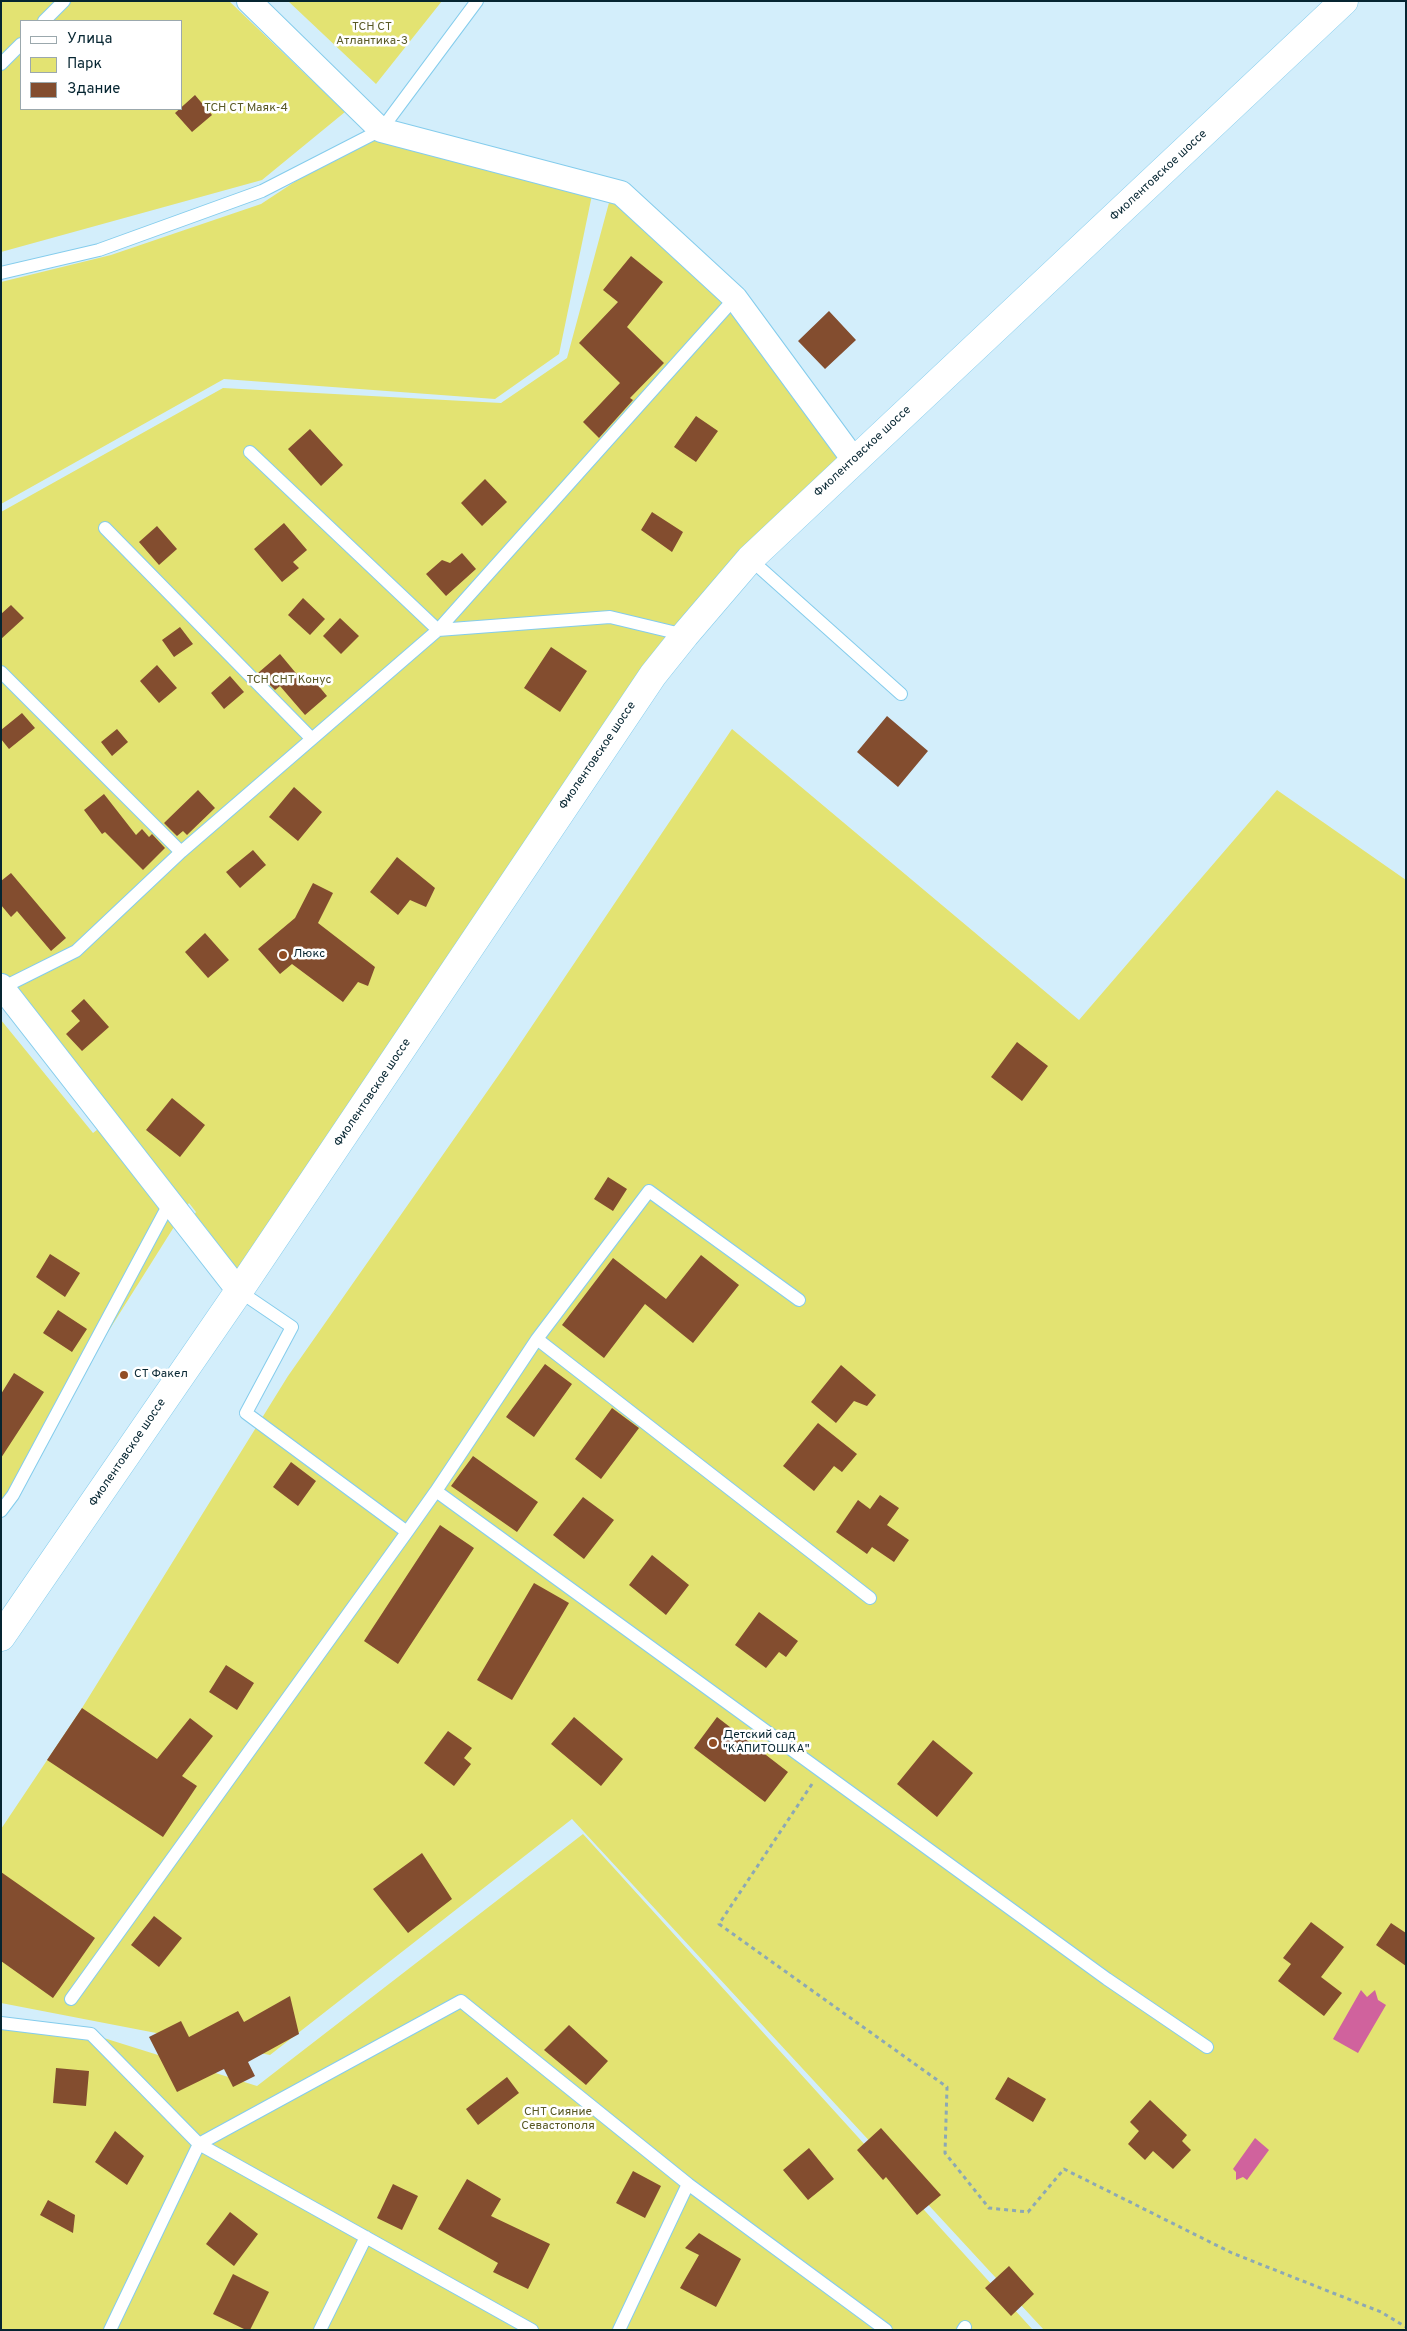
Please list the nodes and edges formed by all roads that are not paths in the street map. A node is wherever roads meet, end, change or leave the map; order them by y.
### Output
1 (64, 1) edge
2 (249, 1) edge
3 (476, 1) edge
4 (1344, 1) edge
5 (45, 20) edge
6 (20, 45) edge
7 (1, 64) edge
8 (381, 130) junction
9 (1, 273) edge
10 (736, 298) junction
11 (250, 452) dead end
12 (854, 460) junction
13 (105, 528) dead end
14 (750, 559) junction
15 (438, 630) junction
16 (685, 635) junction
17 (1, 672) edge
18 (901, 694) dead end
19 (312, 739) junction
20 (181, 852) junction
21 (2, 987) edge
22 (169, 1204) junction
23 (239, 1291) junction
24 (798, 1300) dead end
25 (537, 1339) junction
26 (436, 1491) junction
27 (1, 1512) edge
28 (407, 1532) junction
29 (870, 1598) dead end
30 (1, 1637) edge
31 (71, 1999) dead end
32 (1, 2023) edge
33 (1207, 2047) dead end
34 (199, 2144) junction
35 (688, 2184) junction
36 (366, 2237) junction
37 (110, 2330) edge
38 (320, 2330) edge
39 (532, 2330) edge
40 (619, 2330) edge
41 (886, 2330) edge

1 - 5 lane
2 - 8 street
3 - 8 lane
4 - 12 main road, Фиолентовское шоссе
6 - 7 lane
8 - 9 lane
8 - 10 street
10 - 12 street
10 - 15 lane
11 - 15 lane
12 - 14 main road, Фиолентовское шоссе
13 - 19 lane
14 - 16 main road, Фиолентовское шоссе
14 - 18 lane
15 - 16 lane
15 - 19 lane
16 - 23 main road, Фиолентовское шоссе
17 - 20 lane
19 - 20 lane
20 - 21 lane
21 - 22 street
22 - 23 street
22 - 27 lane
23 - 28 lane
23 - 30 main road, Фиолентовское шоссе
24 - 25 lane
25 - 26 lane
25 - 29 lane
26 - 28 lane
26 - 33 lane
28 - 31 lane
32 - 34 lane
34 - 35 lane
34 - 36 lane
34 - 37 lane
35 - 40 lane
35 - 41 lane
36 - 38 lane
36 - 39 lane

